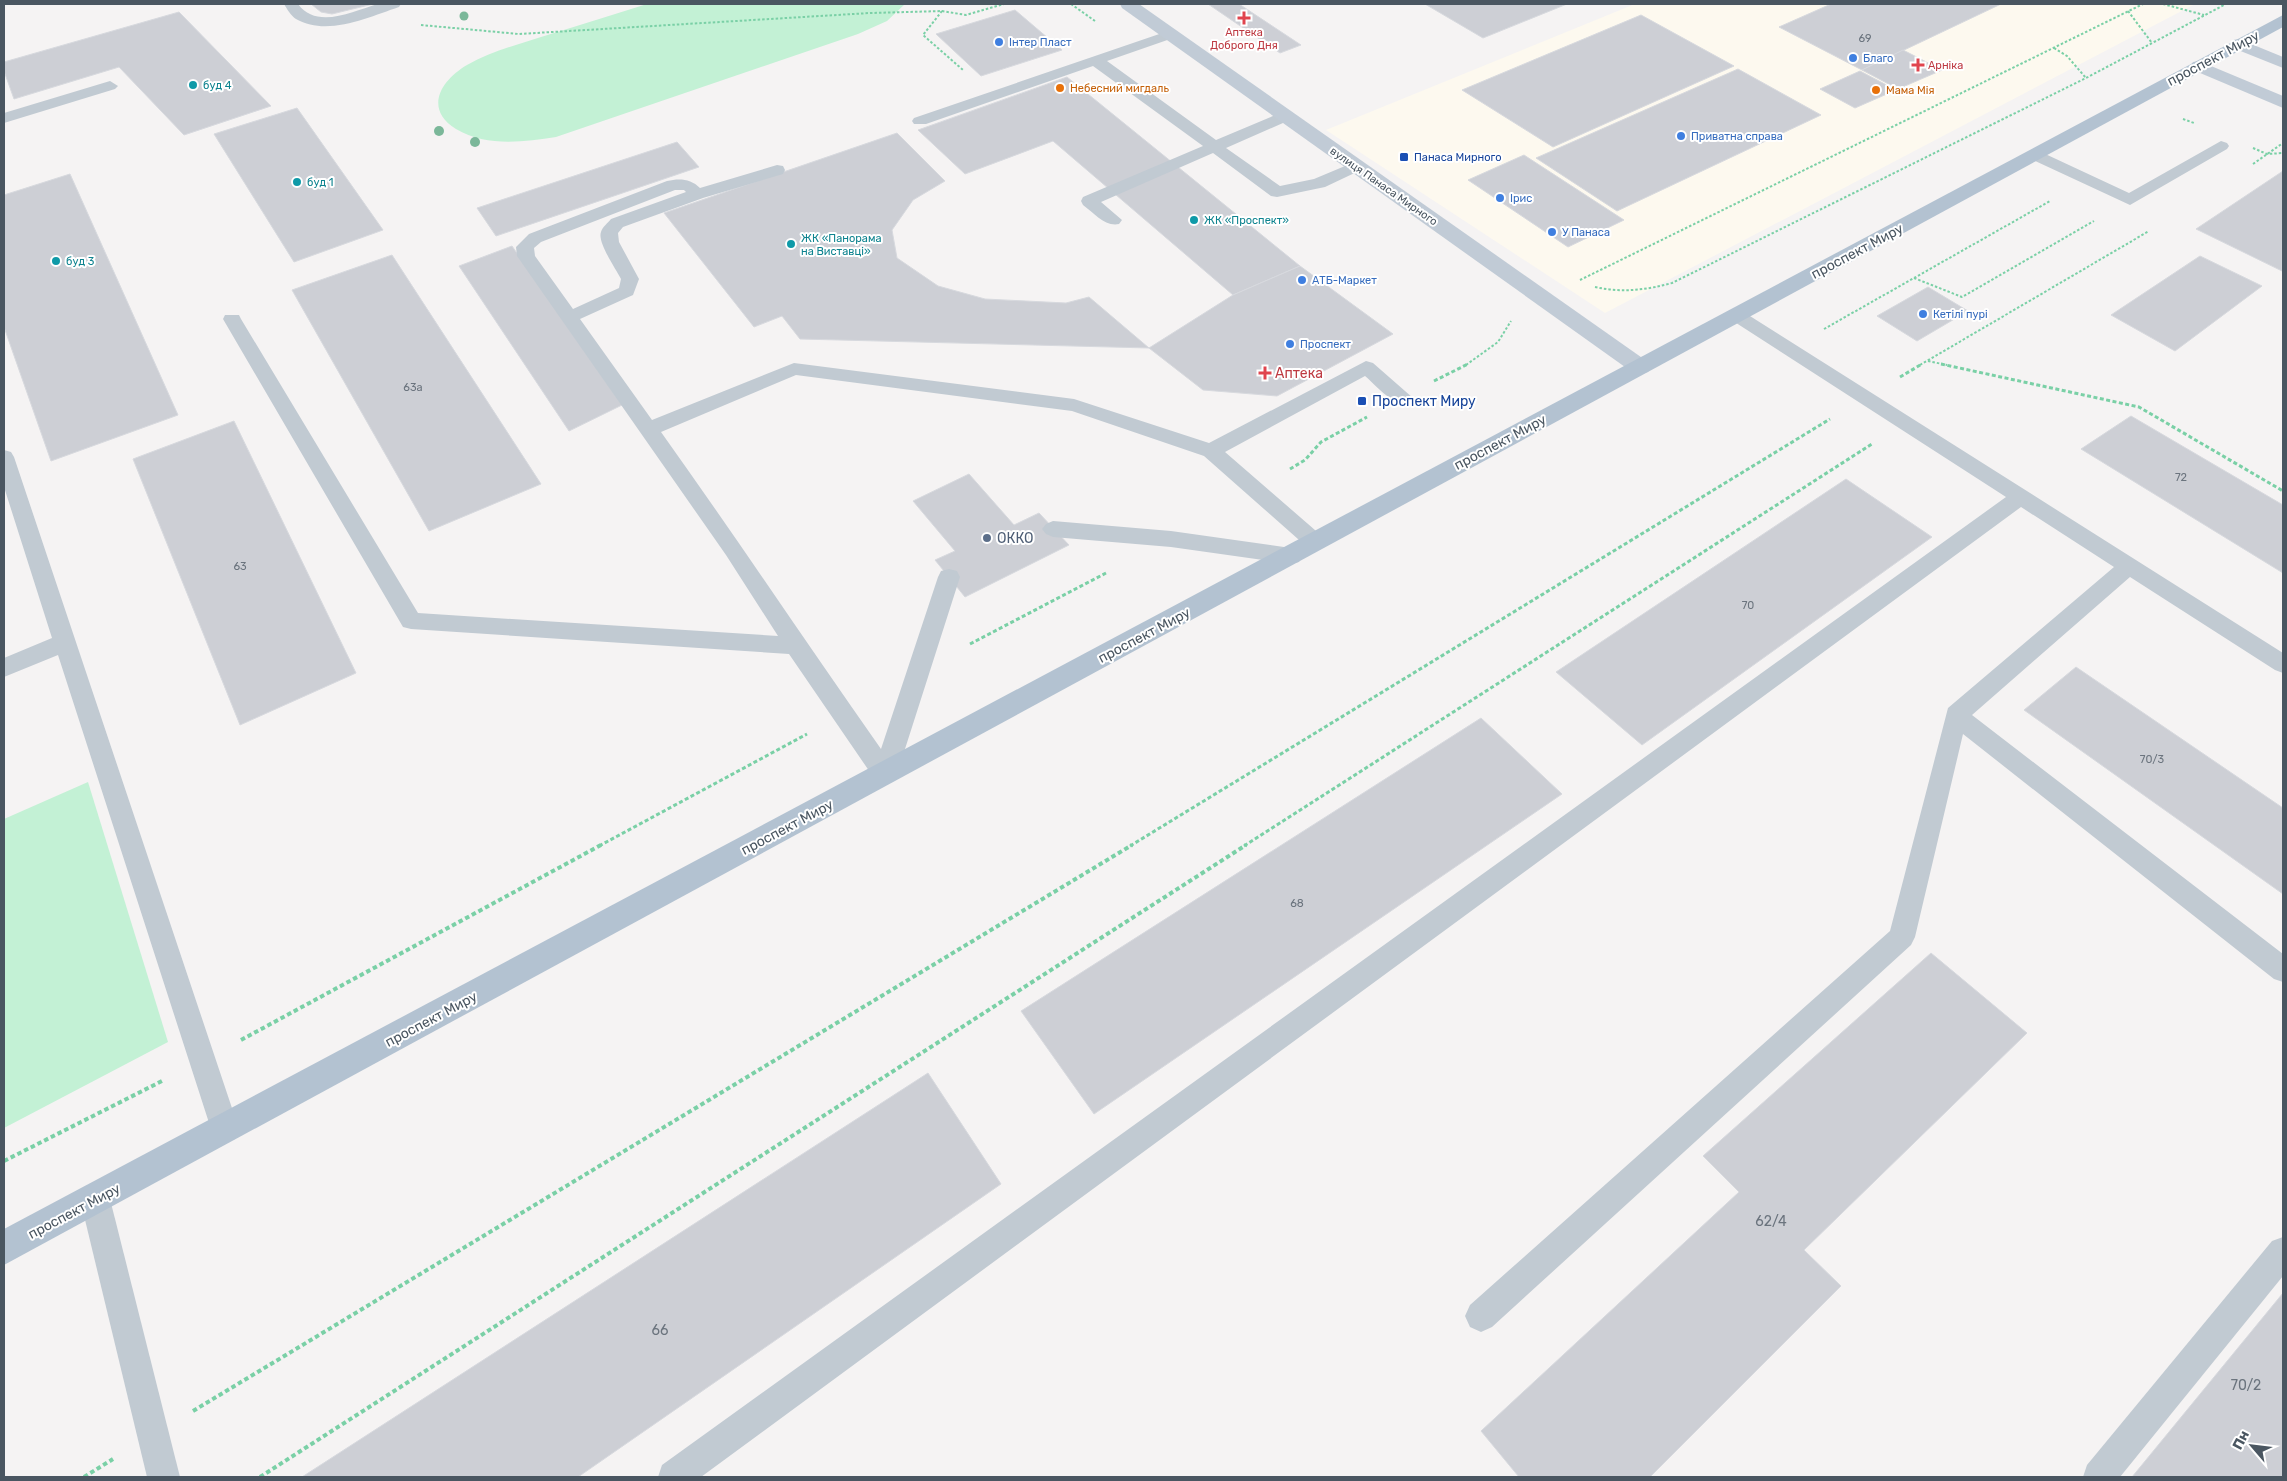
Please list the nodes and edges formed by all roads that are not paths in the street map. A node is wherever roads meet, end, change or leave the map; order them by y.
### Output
1 (291, 4) edge
2 (394, 4) edge
3 (1128, 4) edge
4 (2283, 20) edge
5 (1170, 34) junction
6 (2239, 44) junction
7 (1095, 60) junction
8 (2283, 63) edge
9 (2199, 66) junction
10 (110, 86) dead end
11 (2283, 103) edge
12 (1286, 116) junction
13 (4, 118) edge
14 (920, 121) dead end
15 (2221, 146) dead end
16 (1214, 147) junction
17 (2035, 154) junction
18 (1357, 166) junction
19 (778, 170) dead end
20 (697, 194) junction
21 (1113, 220) dead end
22 (1736, 316) junction
23 (570, 317) junction
24 (232, 319) dead end
25 (1640, 367) junction
26 (1403, 398) dead end
27 (649, 429) junction
28 (1212, 451) junction
29 (4, 457) edge
30 (2021, 496) junction
31 (1053, 529) dead end
32 (1315, 542) junction
33 (1291, 556) junction
34 (2130, 566) junction
35 (949, 577) dead end
36 (66, 642) junction
37 (796, 646) junction
38 (2283, 664) edge
39 (4, 668) edge
40 (1956, 715) junction
41 (885, 774) junction
42 (2283, 970) edge
43 (226, 1129) junction
44 (95, 1199) junction
45 (4, 1248) edge
46 (2283, 1252) edge
47 (1480, 1316) dead end
48 (164, 1477) edge
49 (674, 1477) edge
50 (2099, 1477) edge

1 - 2 lane
3 - 5 main road, вулиця Панаса Мирного
4 - 6 main road, проспект Миру
5 - 7 lane
5 - 12 main road, вулиця Панаса Мирного
6 - 8 main road
6 - 9 main road, проспект Миру
7 - 14 lane
7 - 16 lane
9 - 11 main road
9 - 17 main road, проспект Миру
10 - 13 lane
12 - 16 lane
12 - 18 main road, вулиця Панаса Мирного
15 - 17 lane
16 - 18 lane
16 - 21 lane
17 - 22 main road, проспект Миру
18 - 25 main road, вулиця Панаса Мирного
19 - 20 lane
20 - 23 lane
20 - 23 lane
22 - 25 main road, проспект Миру
22 - 30 lane
23 - 27 lane
24 - 37 lane
25 - 32 main road, проспект Миру
26 - 28 lane
27 - 28 lane
27 - 37 lane
28 - 32 lane
29 - 36 lane
30 - 34 lane
30 - 49 lane
31 - 33 lane
32 - 33 main road, проспект Миру
33 - 41 main road, проспект Миру
34 - 38 lane
34 - 40 lane
35 - 41 lane
36 - 39 lane
36 - 43 lane
37 - 41 lane
40 - 42 lane
40 - 47 lane
41 - 43 main road, проспект Миру
43 - 44 main road, проспект Миру
44 - 45 main road, проспект Миру
44 - 48 lane
46 - 50 lane

